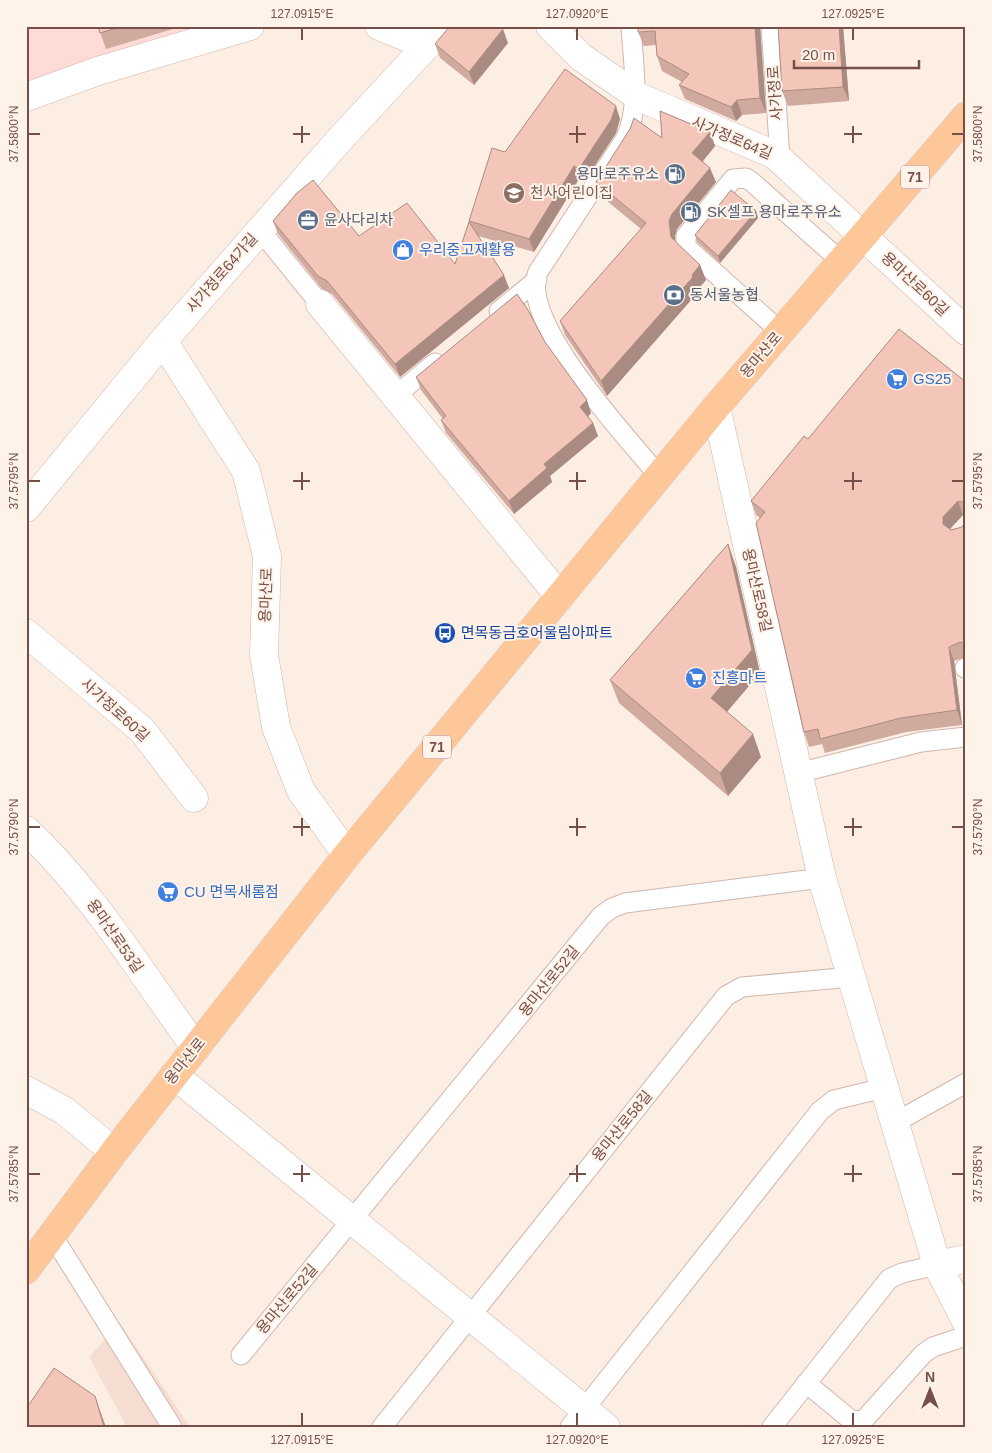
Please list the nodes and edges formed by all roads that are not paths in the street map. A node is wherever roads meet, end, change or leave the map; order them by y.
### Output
1 (250, 26) edge
2 (379, 26) edge
3 (550, 26) edge
4 (630, 26) edge
5 (771, 26) edge
6 (436, 36) edge
7 (635, 95) junction
8 (26, 97) edge
9 (966, 116) edge
10 (780, 159) junction
11 (260, 230) junction
12 (864, 237) junction
13 (842, 262) junction
14 (536, 280) junction
15 (320, 304) joint
16 (484, 323) edge
17 (966, 331) edge
18 (781, 332) junction
19 (163, 341) junction
20 (447, 354) edge
21 (395, 396) junction
22 (716, 407) junction
23 (659, 476) junction
24 (26, 508) edge
25 (560, 596) junction
26 (26, 633) edge
27 (966, 737) edge
28 (798, 773) junction
29 (194, 798) dead end
30 (26, 830) edge
31 (347, 855) junction
32 (822, 878) junction
33 (851, 977) junction
34 (196, 1048) junction
35 (174, 1074) junction
36 (966, 1083) edge
37 (884, 1088) junction
38 (26, 1090) edge
39 (894, 1123) junction
40 (114, 1152) junction
41 (352, 1220) junction
42 (52, 1235) junction
43 (966, 1258) edge
44 (937, 1265) junction
45 (26, 1270) edge
46 (470, 1316) junction
47 (966, 1321) edge
48 (966, 1336) edge
49 (241, 1355) dead end
50 (806, 1383) junction
51 (577, 1418) edge
52 (172, 1427) edge
53 (382, 1427) edge
54 (606, 1427) edge
55 (772, 1427) edge

1 - 8 street
2 - 6 street, 사가정로64가길
3 - 7 street, 사가정로64길
4 - 7 lane
5 - 10 lane, 사가정로
6 - 11 street, 사가정로64가길
7 - 10 street, 사가정로64길
7 - 14 lane
9 - 12 main road, 용마산로 / 71
10 - 12 street, 사가정로64길
11 - 15 lane
11 - 19 street, 사가정로64가길
12 - 13 main road, 용마산로 / 71
12 - 17 street, 용마산로60길
13 - 18 main road, 용마산로 / 71
13 - 18 lane
14 - 16 lane
14 - 23 lane
15 - 21 street
18 - 22 main road, 용마산로 / 71
19 - 24 street, 사가정로64가길
19 - 31 street, 용마산로
20 - 21 lane
21 - 25 street
22 - 23 main road, 용마산로 / 71
22 - 28 street, 용마산로58길
23 - 25 main road, 용마산로 / 71
25 - 31 main road, 용마산로 / 71
26 - 29 street, 사가정로60길
27 - 28 lane
28 - 32 street, 용마산로58길
30 - 34 street, 용마산로53길
31 - 34 main road, 용마산로 / 71
32 - 33 street, 용마산로58길
32 - 41 lane, 용마산로52길
33 - 37 street, 용마산로58길
33 - 46 lane, 용마산로58길
34 - 35 main road, 용마산로 / 71
35 - 40 main road, 용마산로 / 71
35 - 41 street
36 - 39 lane
37 - 39 street, 용마산로58길
37 - 51 lane
38 - 40 street
39 - 44 street, 용마산로58길
40 - 42 main road, 용마산로 / 71
41 - 46 street
41 - 49 lane, 용마산로52길
42 - 45 main road, 용마산로 / 71
42 - 52 lane
43 - 44 street
44 - 47 street, 용마산로58길
44 - 50 lane
46 - 51 street
46 - 53 lane, 용마산로58길
48 - 50 lane
50 - 55 lane
51 - 54 street

